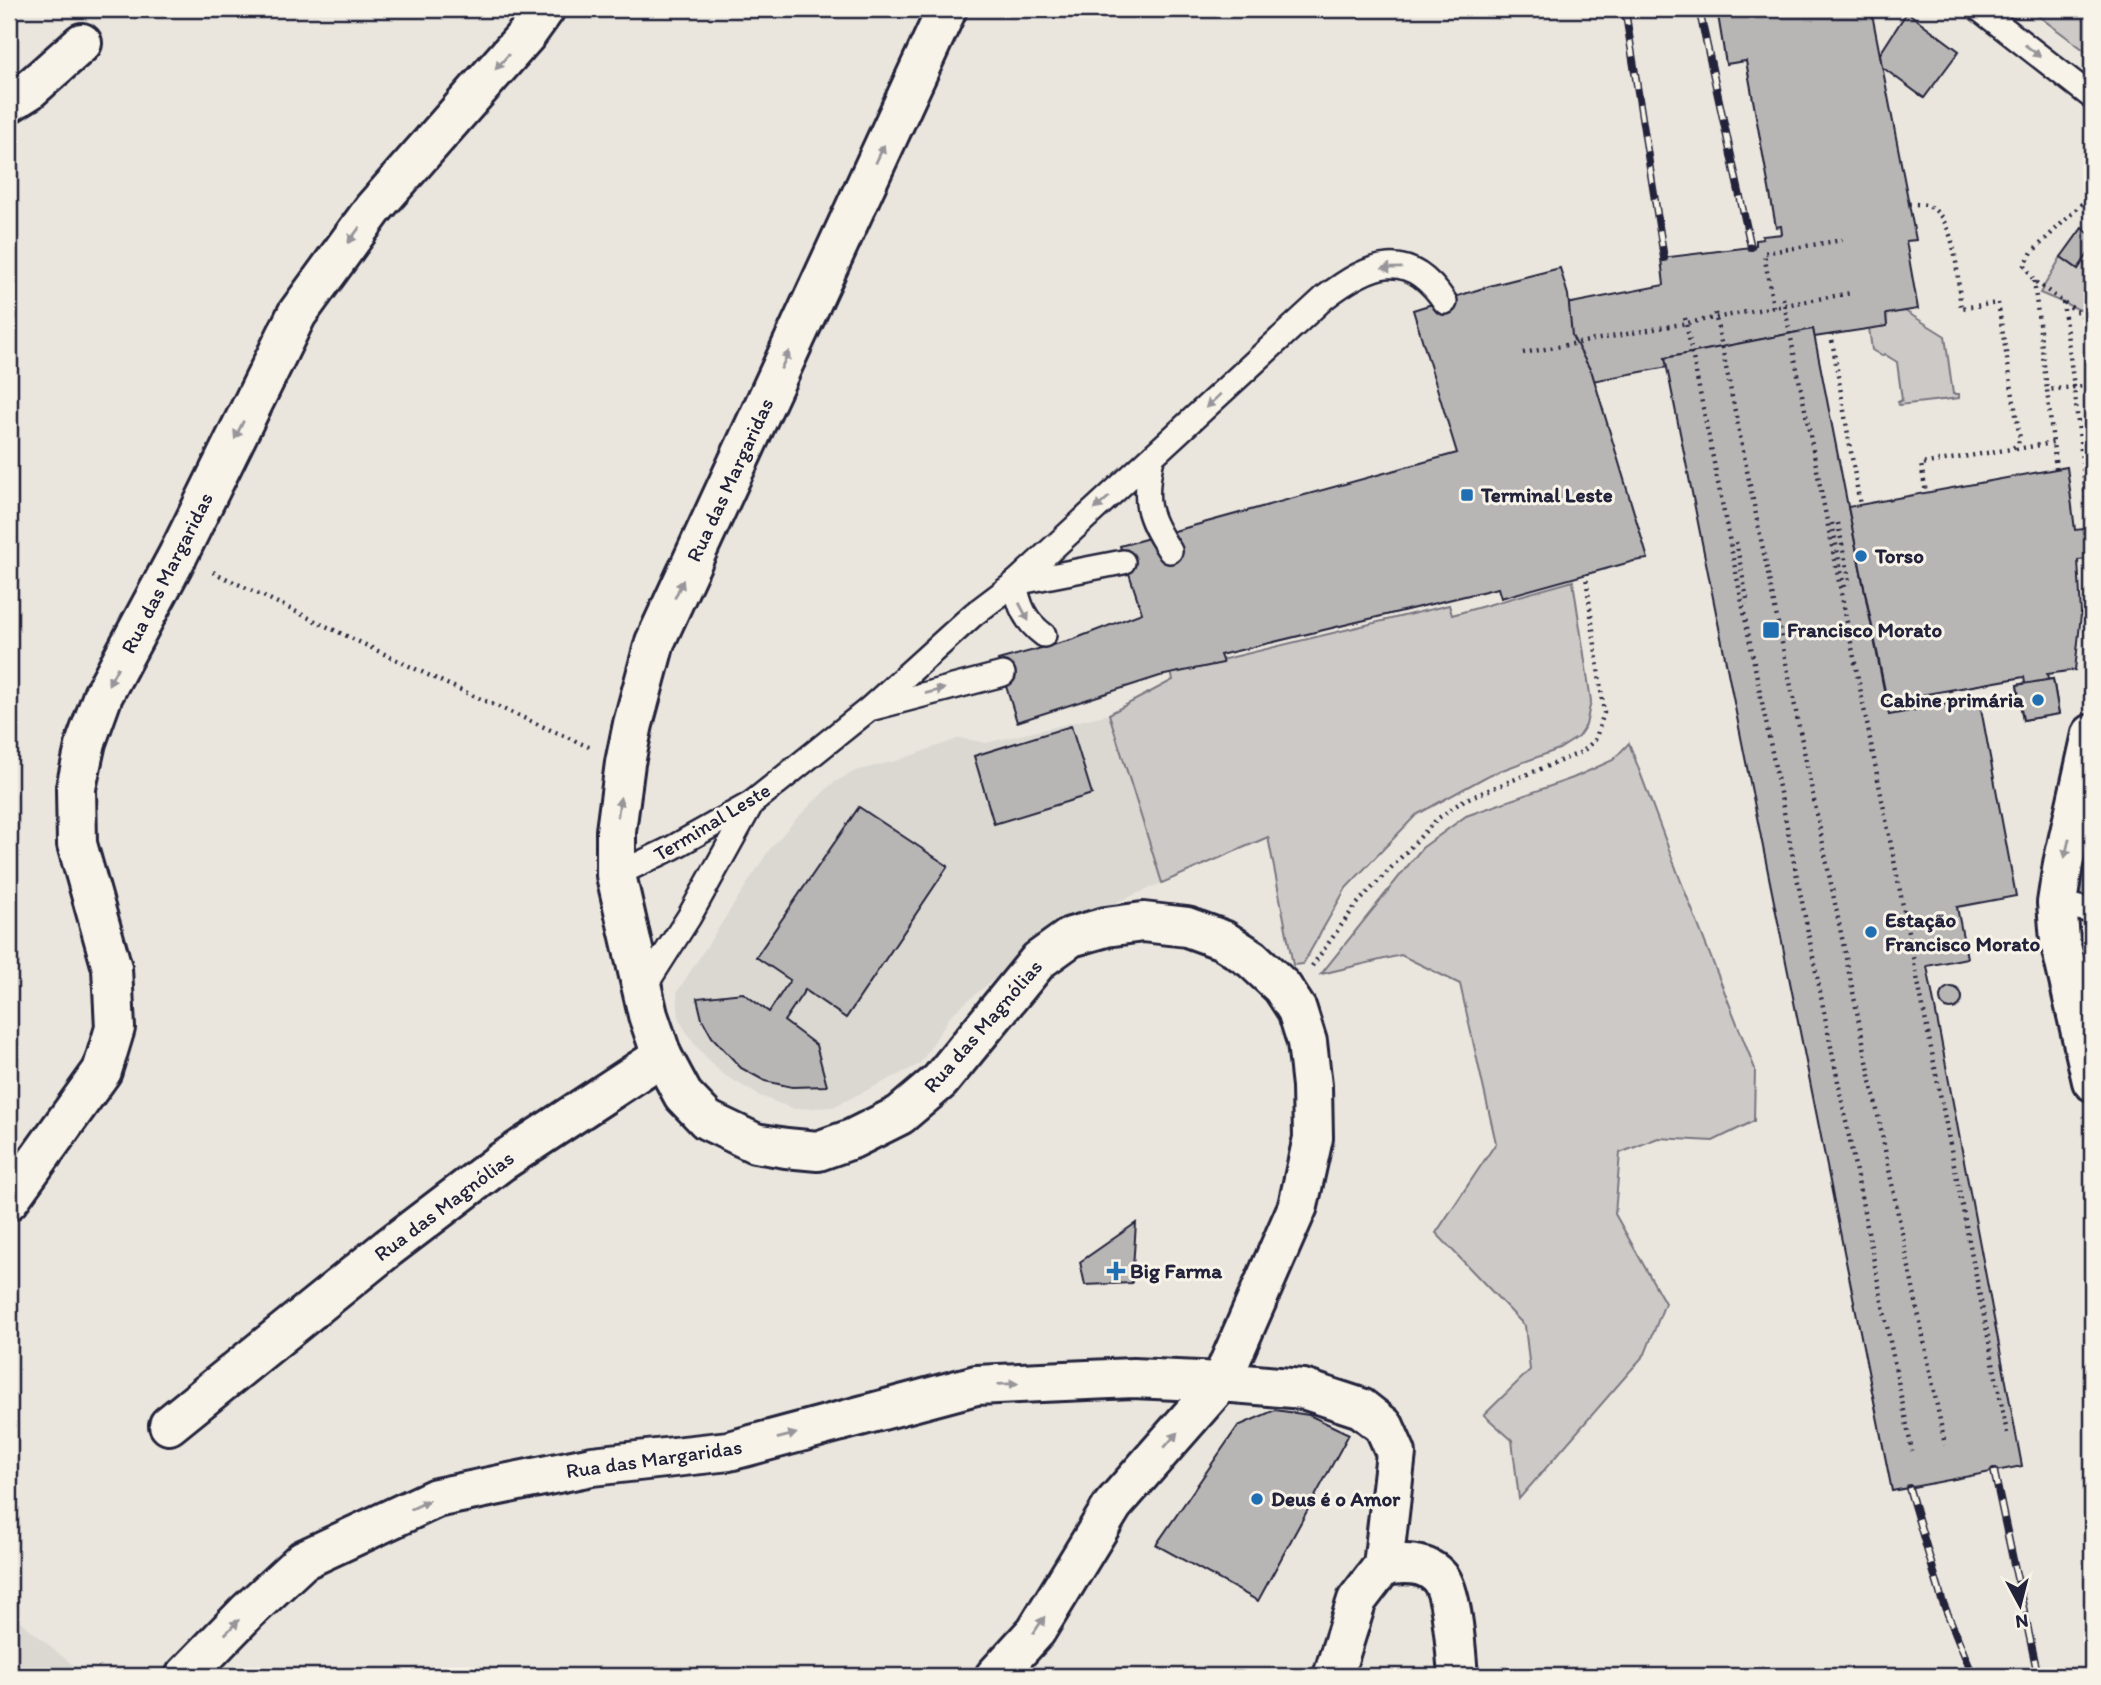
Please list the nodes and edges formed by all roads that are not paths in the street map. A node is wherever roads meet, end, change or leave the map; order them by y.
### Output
1 (545, 9) edge
2 (947, 9) edge
3 (1979, 9) edge
4 (82, 43) dead end
5 (2092, 97) edge
6 (9, 103) edge
7 (1445, 302) dead end
8 (1152, 458) junction
9 (1170, 551) dead end
10 (1123, 562) dead end
11 (1015, 583) junction
12 (1044, 635) dead end
13 (1003, 674) dead end
14 (869, 709) junction
15 (2092, 734) edge
16 (752, 803) junction
17 (616, 876) junction
18 (2075, 907) edge
19 (643, 989) junction
20 (662, 1056) junction
21 (2092, 1082) edge
22 (9, 1200) edge
23 (1221, 1382) junction
24 (169, 1425) dead end
25 (1383, 1566) junction
26 (184, 1676) edge
27 (995, 1676) edge
28 (1334, 1676) edge
29 (1458, 1676) edge

1 -> 22 street, Rua das Margaridas
17 -> 2 street, Rua das Margaridas
3 -> 5 lane
4 - 6 street
7 -> 8 lane, Terminal Leste
8 - 9 lane
8 -> 11 lane, Terminal Leste
10 - 11 lane
11 -> 12 lane
11 - 14 lane, Terminal Leste
14 -> 13 lane, Terminal Leste
14 - 16 lane, Terminal Leste
15 -> 18 street
16 - 17 lane, Terminal Leste
16 - 19 lane
17 - 19 street, Rua das Margaridas
18 - 21 street
19 - 20 street, Rua das Margaridas
20 - 23 street, Rua das Magnólias
20 - 24 street, Rua das Magnólias
23 - 25 street, Rua das Margaridas
26 -> 23 street, Rua das Margaridas
27 -> 23 street, Rua das Magnólias
25 - 28 street
25 - 29 street

